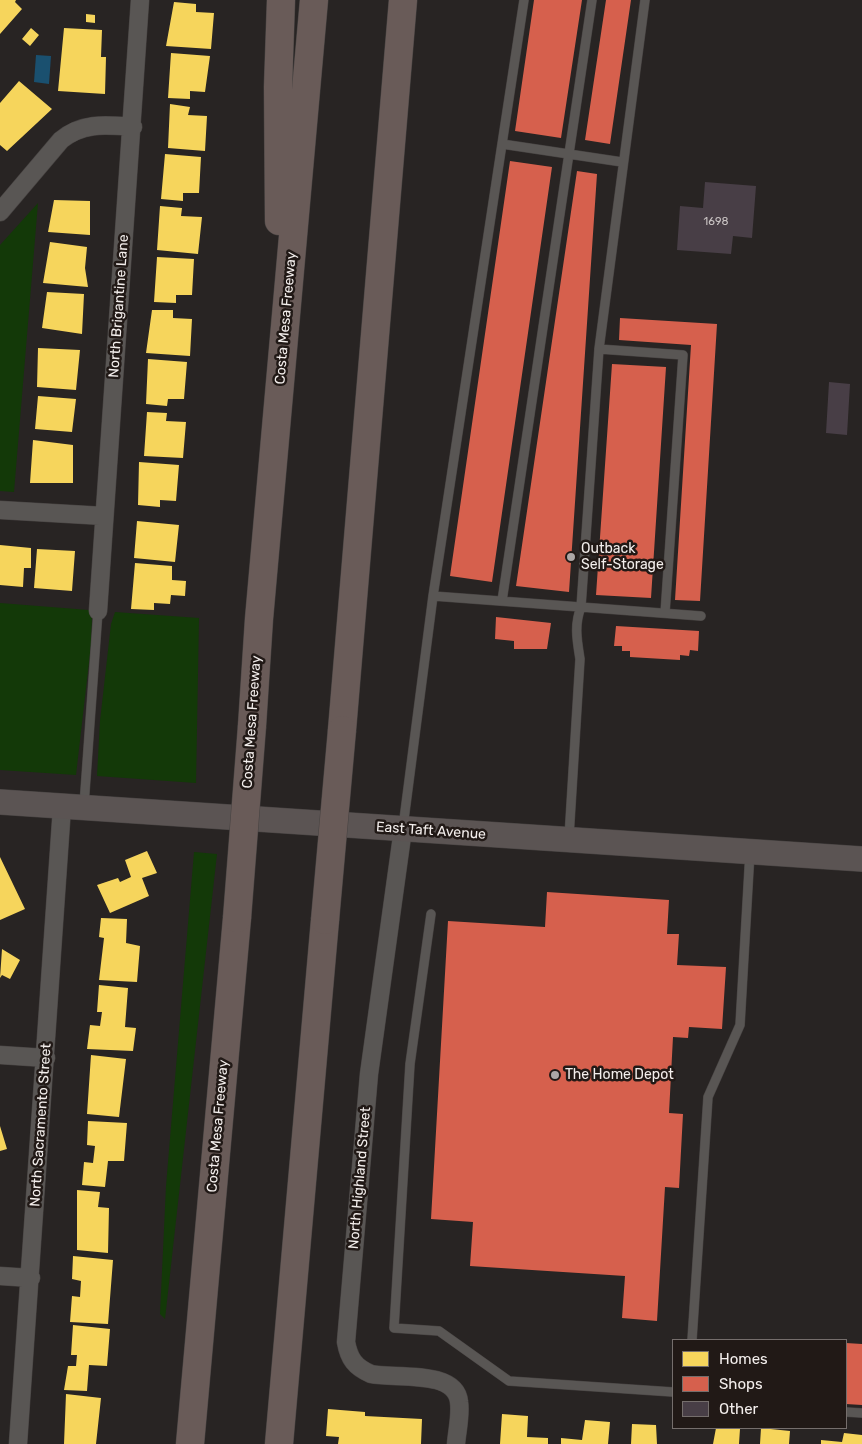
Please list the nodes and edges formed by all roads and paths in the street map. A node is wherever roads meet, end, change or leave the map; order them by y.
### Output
1 (140, 0) edge
2 (281, 0) edge
3 (314, 0) edge
4 (403, 0) edge
5 (524, 0) edge
6 (592, 0) edge
7 (645, 0) edge
8 (133, 127) junction
9 (502, 144) junction
10 (569, 154) junction
11 (622, 162) junction
12 (0, 212) edge
13 (599, 349) junction
14 (279, 389) junction
15 (0, 510) edge
16 (104, 516) junction
17 (433, 596) junction
18 (502, 601) junction
19 (581, 607) junction
20 (98, 611) joint
21 (665, 613) junction
22 (701, 616) dead end
23 (0, 802) edge
24 (73, 807) junction
25 (403, 829) junction
26 (568, 840) junction
27 (750, 852) junction
28 (862, 860) edge
29 (431, 914) dead end
30 (0, 1055) edge
31 (46, 1058) junction
32 (0, 1276) edge
33 (31, 1278) junction
34 (692, 1339) edge
35 (672, 1392) edge
36 (847, 1412) edge
37 (862, 1413) edge
38 (18, 1444) edge
39 (190, 1444) edge
40 (280, 1444) edge
41 (456, 1444) edge

1 - 8 street, North Brigantine Lane
2 - 14 highway
3 - 14 highway, Costa Mesa Freeway
4 - 40 highway, bridge
5 - 9 lane
6 - 10 lane
7 - 11 lane
8 - 12 street
8 - 16 street, North Brigantine Lane
9 - 10 lane
9 - 17 lane
10 - 11 lane
10 - 18 lane
11 - 13 lane
13 - 19 lane
13 - 21 lane
14 - 39 highway, Costa Mesa Freeway, bridge
15 - 16 street
16 - 20 street, North Brigantine Lane
17 - 18 lane
17 - 25 lane
18 - 19 lane
19 - 21 lane
19 - 26 lane
20 - 24 lane
21 - 22 lane
23 - 24 main road, East Taft Avenue
24 - 25 main road, East Taft Avenue
24 - 31 street, North Sacramento Street
25 - 26 main road, East Taft Avenue
25 - 41 street, North Highland Street
26 - 27 main road, East Taft Avenue
27 - 28 main road, East Taft Avenue
27 - 34 lane
29 - 35 lane
30 - 31 street
31 - 33 street, North Sacramento Street
32 - 33 street
33 - 38 street, North Sacramento Street
36 - 37 lane

